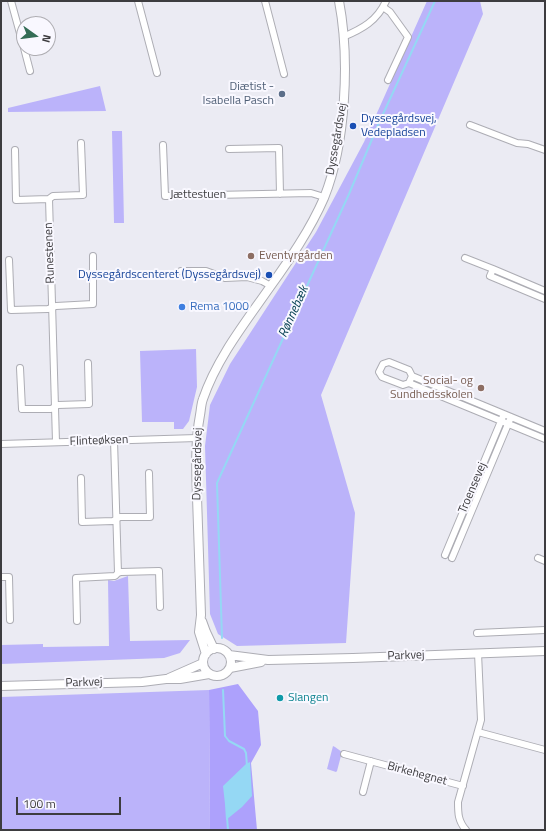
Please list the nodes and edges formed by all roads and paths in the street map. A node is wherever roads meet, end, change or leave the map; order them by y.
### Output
1 (11, 1) edge
2 (138, 1) edge
3 (265, 1) edge
4 (339, 1) edge
5 (386, 1) edge
6 (383, 7) junction
7 (16, 19) edge
8 (343, 37) junction
9 (26, 56) edge
10 (30, 70) dead end
11 (157, 73) dead end
12 (284, 74) dead end
13 (388, 80) dead end
14 (470, 125) dead end
15 (81, 143) dead end
16 (163, 145) dead end
17 (228, 149) dead end
18 (15, 150) dead end
19 (545, 150) edge
20 (280, 194) junction
21 (324, 197) junction
22 (49, 199) junction
23 (93, 256) dead end
24 (465, 258) dead end
25 (9, 260) dead end
26 (493, 269) junction
27 (181, 271) dead end
28 (271, 286) junction
29 (545, 291) edge
30 (545, 299) edge
31 (52, 307) junction
32 (88, 363) dead end
33 (20, 368) dead end
34 (412, 376) junction
35 (409, 383) junction
36 (55, 406) junction
37 (504, 414) junction
38 (511, 417) junction
39 (501, 421) junction
40 (508, 423) junction
41 (545, 431) edge
42 (197, 438) junction
43 (545, 439) edge
44 (114, 440) junction
45 (56, 442) junction
46 (1, 444) edge
47 (149, 473) dead end
48 (81, 478) dead end
49 (116, 520) junction
50 (445, 555) dead end
51 (452, 558) dead end
52 (538, 558) dead end
53 (545, 561) edge
54 (118, 573) junction
55 (1, 577) edge
56 (160, 607) dead end
57 (201, 615) junction
58 (10, 620) dead end
59 (77, 621) dead end
60 (545, 630) edge
61 (477, 632) dead end
62 (214, 649) junction
63 (545, 651) edge
64 (478, 653) junction
65 (206, 654) junction
66 (229, 655) junction
67 (268, 660) junction
68 (203, 663) junction
69 (230, 668) junction
70 (209, 674) junction
71 (166, 679) junction
72 (1, 686) edge
73 (478, 732) junction
74 (545, 750) edge
75 (344, 754) dead end
76 (371, 761) junction
77 (463, 786) junction
78 (363, 792) dead end
79 (466, 830) edge

1 - 7 street
2 - 11 street
3 - 12 street
4 - 8 street, Dyssegårdsvej
5 - 6 street
6 - 8 street
6 - 13 street
8 - 21 street, Dyssegårdsvej
9 - 10 street
14 - 19 street
15 - 22 street
16 - 20 street, Jættestuen
17 - 20 street
18 - 22 street
20 - 21 street, Jættestuen
21 - 28 street, Dyssegårdsvej
22 - 31 street, Runestenen
23 - 31 street
24 - 26 street
25 - 31 street
26 - 29 street
26 - 30 street
27 - 28 street
28 - 42 street, Dyssegårdsvej
31 - 36 street, Runestenen
32 - 36 street
33 - 36 street
34 - 35 street
34 - 35 street
34 - 37 street
35 - 39 street
36 - 45 street, Runestenen
37 - 38 street
37 - 39 street, Troensevej
38 - 40 street, Troensevej
38 - 41 street
39 - 40 street
39 - 50 street, Troensevej
40 - 43 street
40 - 51 street, Troensevej
42 - 44 street, Flinteøksen
42 - 57 street, Dyssegårdsvej
44 - 45 street, Flinteøksen
44 - 49 street
45 - 46 street, Flinteøksen
47 - 49 street
48 - 49 street
49 - 54 street
52 - 53 street
54 - 56 street
54 - 59 street
55 - 58 street
57 - 62 street, Dyssegårdsvej
57 - 65 street, Dyssegårdsvej
60 - 61 street
62 - 65 street
62 - 66 street
63 - 64 street, Parkvej
64 - 67 street, Parkvej
64 - 73 street, Birkehegnet
65 - 68 street
66 - 67 street, Parkvej
66 - 69 street
67 - 69 street, Parkvej
68 - 70 street
68 - 71 street, Parkvej
69 - 70 street
70 - 71 street, Parkvej
71 - 72 street, Parkvej
73 - 74 street
73 - 77 street, Birkehegnet
75 - 76 street, Birkehegnet
76 - 77 street, Birkehegnet
76 - 78 street, Birkehegnet
77 - 79 street, Birkehegnet

